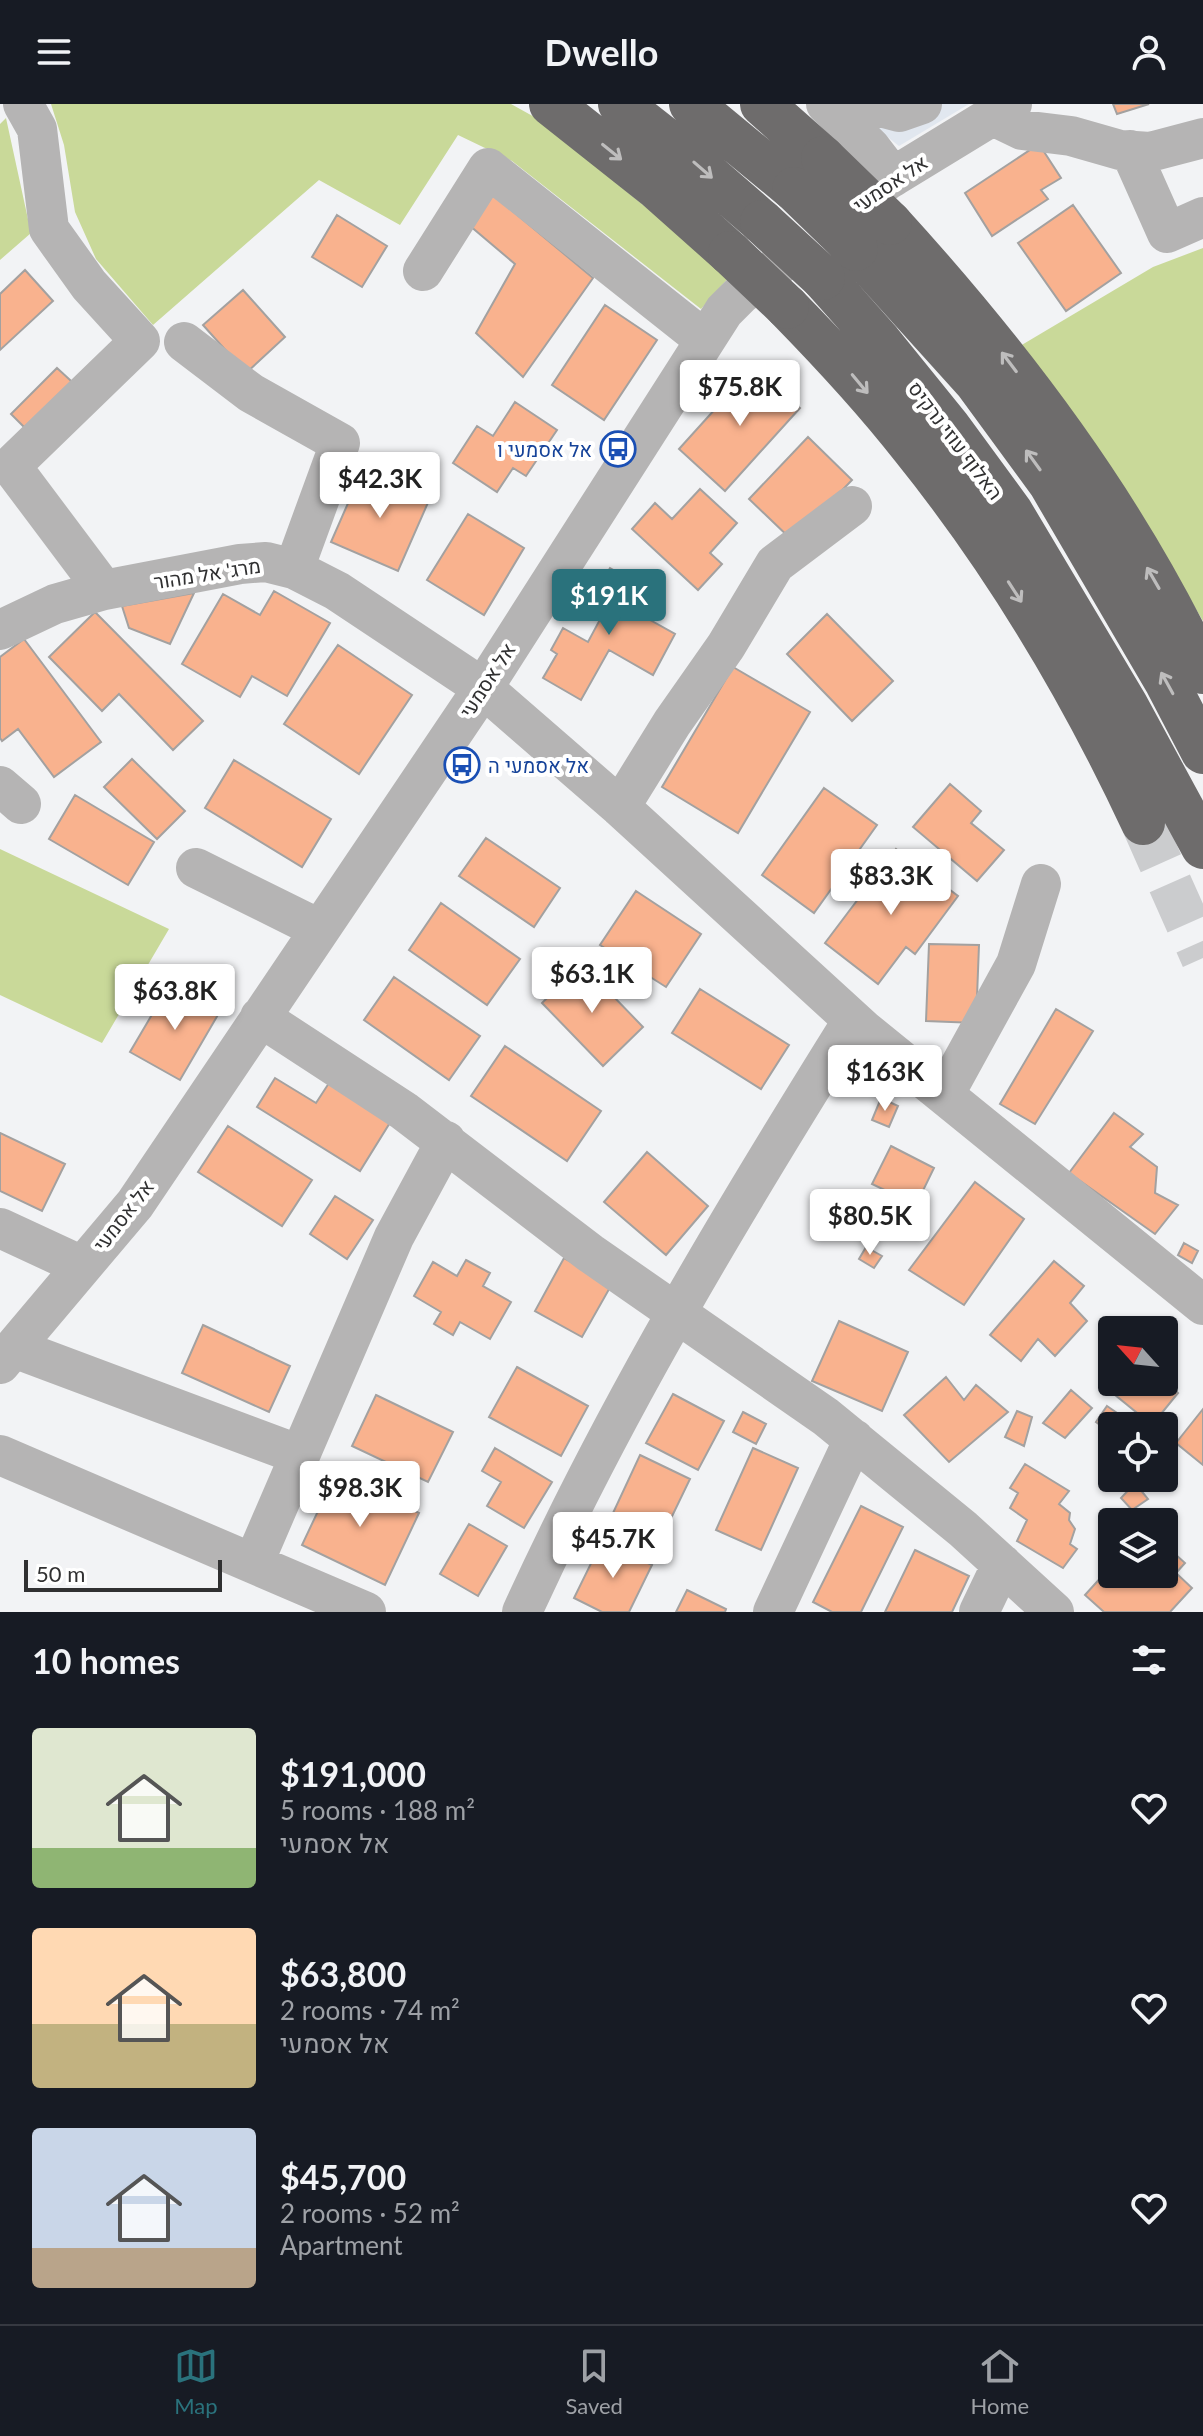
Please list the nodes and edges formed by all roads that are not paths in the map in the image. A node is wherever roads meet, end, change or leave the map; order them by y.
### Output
1 (23, 104) edge
2 (551, 104) edge
3 (620, 104) edge
4 (691, 104) edge
5 (762, 104) edge
6 (826, 104) edge
7 (869, 104) edge
8 (922, 104) edge
9 (1002, 110) edge
10 (1201, 145) edge
11 (1130, 150) junction
12 (808, 174) junction
13 (893, 177) junction
14 (1203, 217) edge
15 (423, 271) dead end
16 (705, 340) junction
17 (184, 342) dead end
18 (6, 459) edge
19 (852, 506) dead end
20 (294, 569) junction
21 (104, 590) junction
22 (0, 630) edge
23 (1203, 672) edge
24 (483, 688) junction
25 (1126, 705) junction
26 (1203, 752) edge
27 (620, 807) junction
28 (1143, 823) tunnel mouth
29 (1203, 847) edge
30 (196, 868) dead end
31 (1203, 871) edge
32 (1041, 884) dead end
33 (319, 929) junction
34 (260, 1017) junction
35 (853, 1020) junction
36 (944, 1095) junction
37 (446, 1141) junction
38 (0, 1228) edge
39 (82, 1266) junction
40 (1203, 1305) edge
41 (676, 1313) junction
42 (7, 1356) edge
43 (854, 1439) junction
44 (0, 1455) edge
45 (300, 1455) junction
46 (254, 1562) junction
47 (1002, 1564) junction
48 (366, 1612) edge
49 (522, 1612) edge
50 (773, 1612) edge
51 (979, 1612) edge
52 (1054, 1612) edge

1 - 18 street
2 -> 28 highway, bridge
3 -> 25 highway, האלוף עוזי נרקיס, bridge
4 - 12 highway
5 - 12 highway
6 - 13 street
7 - 8 street
9 - 11 street
9 - 13 street, אל אסמעי
10 - 11 street
11 - 14 street
23 -> 12 highway, bridge
26 -> 12 highway, bridge
13 - 16 street, אל אסמעי
15 - 16 street
16 - 24 street, אל אסמעי
17 - 20 street
18 - 21 street
19 - 27 street
20 - 21 street, מרג' אל מהור
20 - 24 street, מרג' אל מהור
21 - 22 street, מרג' אל מהור
24 - 27 street, מרג' אל מהור
24 - 33 street, אל אסמעי
25 - 29 highway, האלוף עוזי נרקיס
25 - 31 highway
27 - 35 street, מרג' אל מהור
30 - 33 street
32 - 36 street
33 - 34 street, אל אסמעי
34 - 37 street
34 - 39 street, אל אסמעי
35 - 36 street, מרג' אל מהור
35 - 41 street
36 - 40 street, מרג' אל מהור
37 - 41 street
37 - 45 street
38 - 39 street
39 - 42 street, אל אסמעי
41 - 43 street
41 - 49 street
42 - 45 street
43 - 47 street
43 - 50 street
44 - 46 street
45 - 46 street
46 - 48 street
47 - 51 street
47 - 52 street

